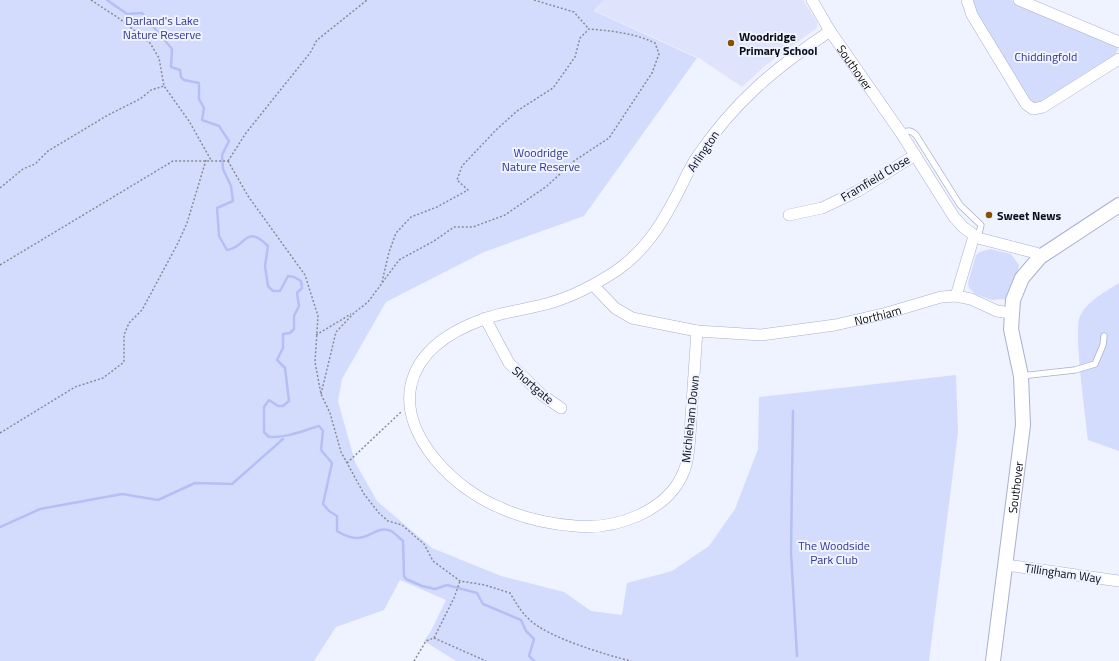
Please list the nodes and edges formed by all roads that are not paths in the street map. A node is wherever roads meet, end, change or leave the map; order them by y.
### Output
1 (812, 0) edge
2 (967, 0) edge
3 (1019, 0) edge
4 (830, 31) junction
5 (1119, 42) edge
6 (1119, 59) edge
7 (901, 133) junction
8 (915, 155) junction
9 (950, 189) junction
10 (940, 196) junction
11 (1119, 205) edge
12 (789, 215) dead end
13 (976, 237) junction
14 (1040, 257) junction
15 (594, 286) junction
16 (956, 296) junction
17 (1011, 313) junction
18 (485, 318) junction
19 (697, 331) junction
20 (1104, 336) dead end
21 (1021, 376) junction
22 (561, 408) dead end
23 (1006, 565) junction
24 (1119, 581) edge
25 (993, 661) edge

1 - 4 street, Southover
2 - 6 street
3 - 5 street
4 - 7 street, Southover
4 - 15 street, Arlington
7 - 8 street, Southover
7 - 9 lane
8 - 10 street, Southover
8 - 12 street, Framfield Close
9 - 10 lane
9 - 13 lane
10 - 13 street, Southover
11 - 14 street
13 - 14 street, Southover
13 - 16 street
14 - 17 street
15 - 18 street, Michleham Down
15 - 19 street, Northiam
16 - 17 street, Northiam
16 - 19 street, Northiam
17 - 21 street, Southover
18 - 19 street, Michleham Down
18 - 22 street, Shortgate
20 - 21 lane
21 - 23 street, Southover
23 - 24 street, Tillingham Way
23 - 25 street, Southover

